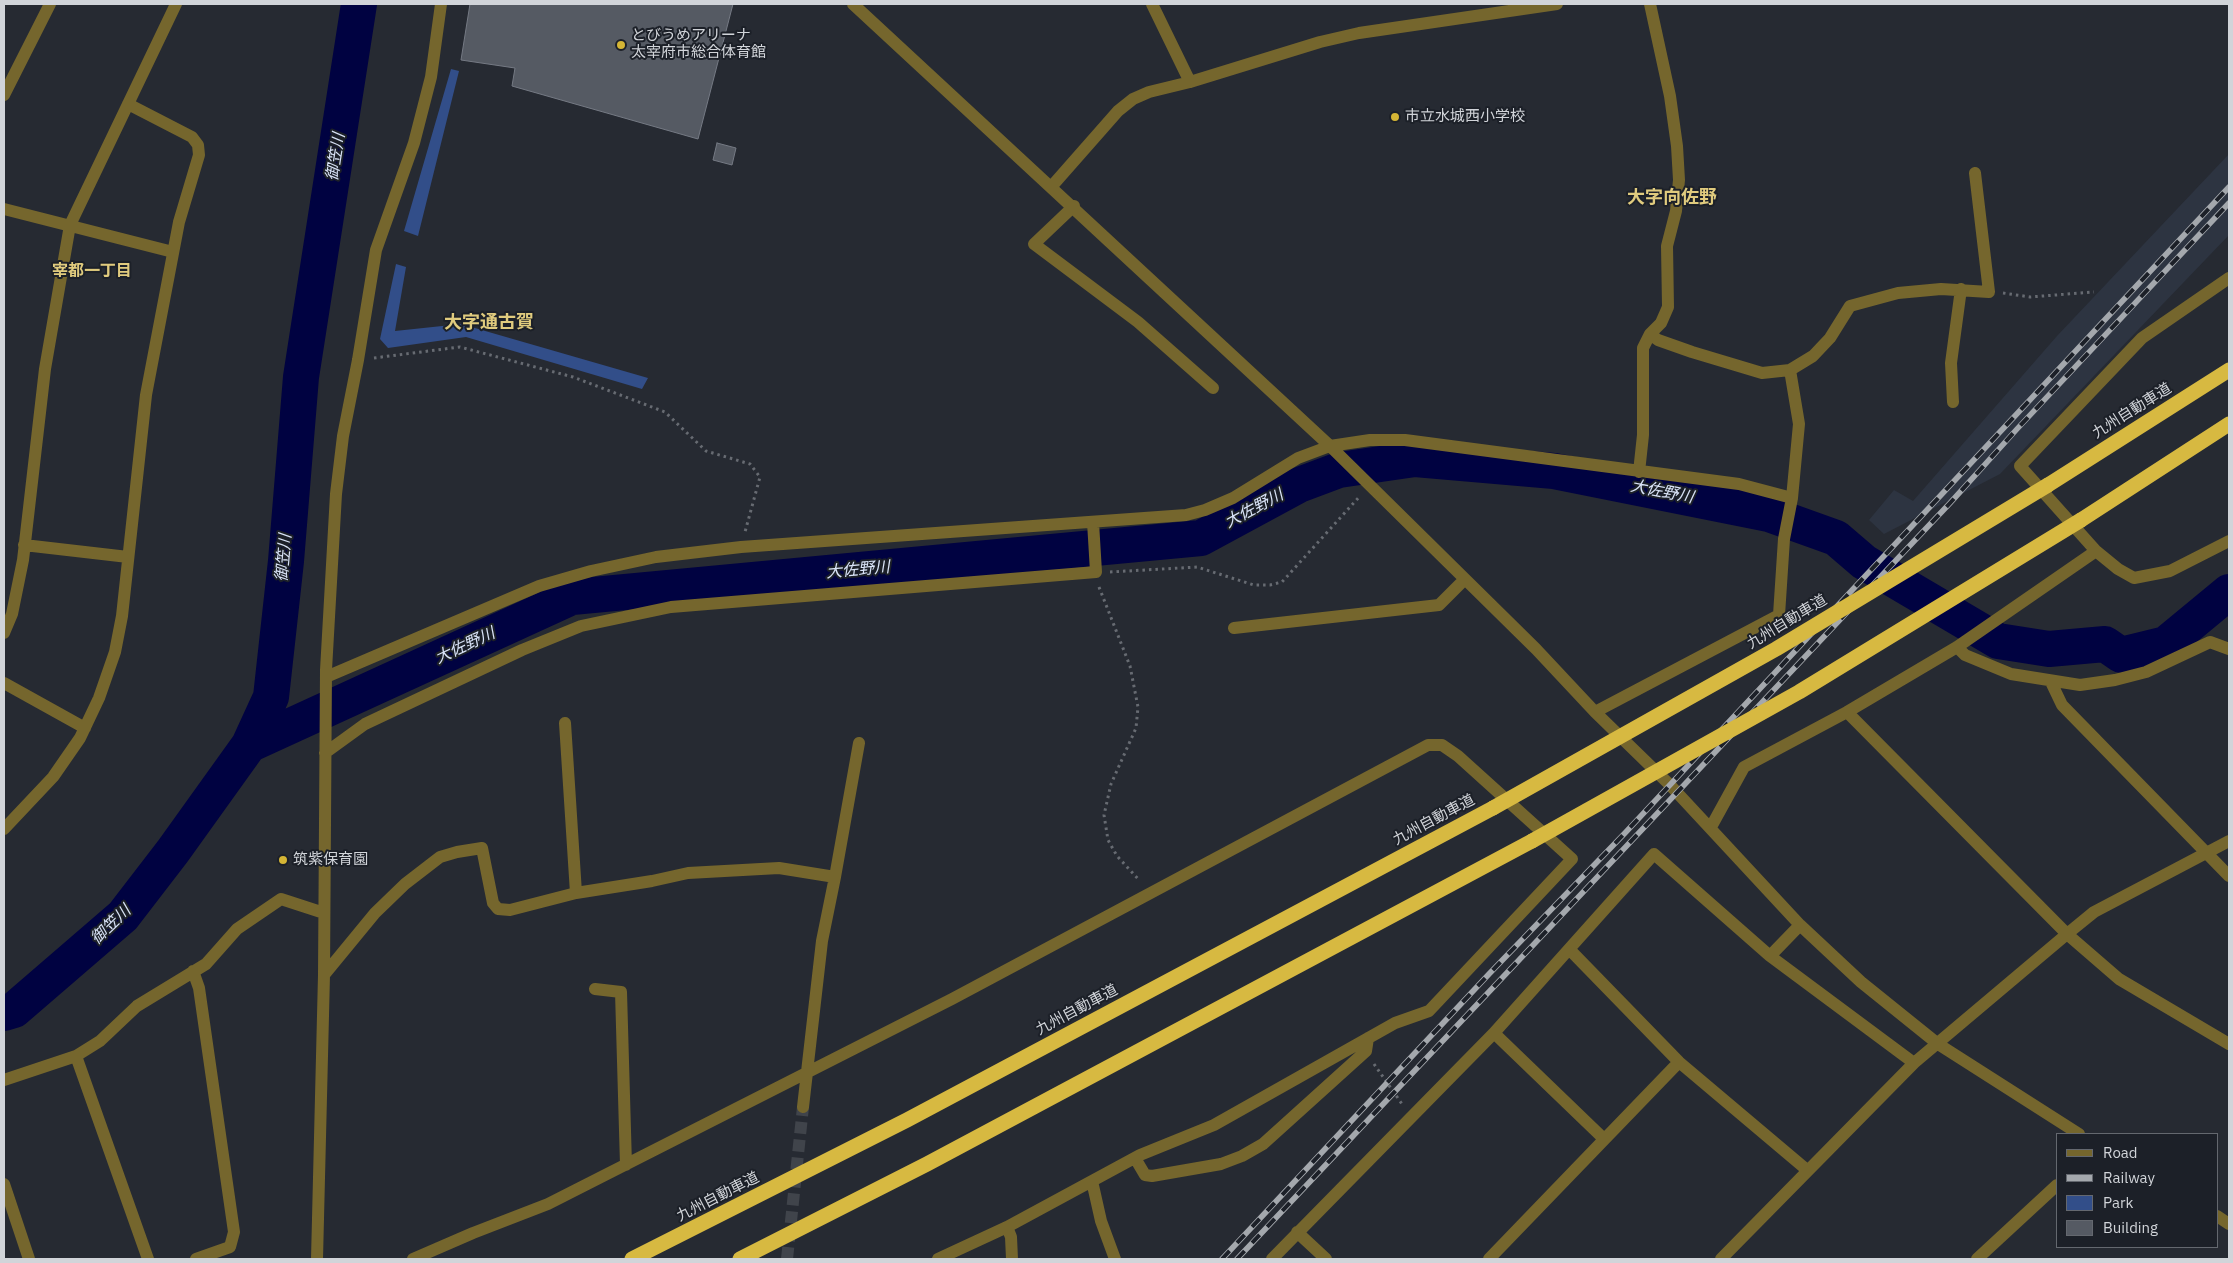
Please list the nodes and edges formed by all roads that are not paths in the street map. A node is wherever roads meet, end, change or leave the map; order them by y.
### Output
1 (50, 4) edge
2 (176, 4) edge
3 (441, 4) edge
4 (1152, 4) edge
5 (1558, 4) edge
6 (1650, 4) edge
7 (857, 5) edge
8 (1190, 82) junction
9 (4, 95) edge
10 (128, 104) junction
11 (1976, 174) dead end
12 (1052, 186) junction
13 (1074, 206) junction
14 (4, 210) edge
15 (70, 225) junction
16 (173, 252) junction
17 (2229, 278) edge
18 (1961, 289) junction
19 (1650, 334) junction
20 (1790, 370) junction
21 (2229, 370) edge
22 (1213, 388) dead end
23 (1953, 402) dead end
24 (2229, 424) edge
25 (1330, 446) junction
26 (1639, 472) junction
27 (1792, 498) junction
28 (1093, 522) junction
29 (2229, 541) edge
30 (24, 545) junction
31 (2096, 551) junction
32 (128, 557) junction
33 (1465, 579) junction
34 (1234, 628) dead end
35 (4, 633) edge
36 (1957, 647) junction
37 (2229, 648) edge
38 (326, 681) junction
39 (2051, 682) junction
40 (4, 683) edge
41 (1595, 712) junction
42 (1847, 712) junction
43 (565, 723) dead end
44 (85, 728) junction
45 (859, 743) dead end
46 (325, 748) junction
47 (1711, 827) junction
48 (4, 829) edge
49 (2229, 842) edge
50 (2207, 855) junction
51 (2229, 876) edge
52 (835, 877) junction
53 (576, 893) junction
54 (324, 913) junction
55 (1800, 925) junction
56 (2067, 934) junction
57 (1570, 950) junction
58 (1770, 956) junction
59 (193, 972) junction
60 (324, 975) junction
61 (595, 989) dead end
62 (1494, 1033) junction
63 (1938, 1044) junction
64 (2229, 1044) edge
65 (1367, 1045) junction
66 (76, 1056) junction
67 (1679, 1062) junction
68 (1914, 1063) junction
69 (807, 1072) junction
70 (4, 1080) edge
71 (803, 1107) tunnel mouth
72 (2077, 1133) edge
73 (1603, 1138) junction
74 (1135, 1158) junction
75 (626, 1165) junction
76 (1807, 1170) junction
77 (1092, 1181) junction
78 (4, 1184) edge
79 (2056, 1186) edge
80 (2218, 1217) edge
81 (2229, 1224) edge
82 (1007, 1227) junction
83 (1297, 1232) junction
84 (29, 1259) edge
85 (148, 1259) edge
86 (196, 1259) edge
87 (317, 1259) edge
88 (413, 1259) edge
89 (632, 1259) edge
90 (740, 1259) edge
91 (938, 1259) edge
92 (1012, 1259) edge
93 (1115, 1259) edge
94 (1272, 1259) edge
95 (1326, 1259) edge
96 (1489, 1259) edge
97 (1721, 1259) edge
98 (1977, 1259) edge

1 - 9 street
2 - 10 street
3 - 38 street
4 - 8 street
5 - 8 street
6 - 19 street
7 - 12 street
8 - 12 street
10 - 15 street
10 - 16 street
11 - 18 street
12 - 13 street
13 - 22 street
13 - 25 street
14 - 15 street
15 - 16 street
15 - 30 street
16 - 32 street
17 - 31 street
18 - 20 street
18 - 23 street
19 - 20 street
19 - 26 street
20 - 27 street
21 - 89 highway, 九州自動車道, bridge
24 - 90 highway, bridge
25 - 26 street
25 - 28 street
25 - 33 street
26 - 27 street
27 - 41 street
28 - 38 street
28 - 46 street
29 - 31 street
30 - 32 street
30 - 35 street
31 - 36 street
32 - 44 street
33 - 34 street
33 - 41 street
36 - 39 street
36 - 42 street
37 - 39 street
38 - 46 street
39 - 50 street
40 - 44 street
41 - 47 street
42 - 47 street
42 - 56 street
43 - 53 street
44 - 48 street
45 - 52 street
46 - 54 street
47 - 55 street
49 - 50 street
50 - 51 street
50 - 56 street
52 - 53 street
52 - 69 street
53 - 60 street
54 - 59 street
54 - 60 street
55 - 58 street
55 - 63 street
56 - 63 street
56 - 64 street
57 - 58 street
57 - 62 street
57 - 67 street
58 - 68 street
59 - 66 street
59 - 86 street
60 - 87 street
61 - 75 street
62 - 73 street
62 - 83 street
63 - 68 street
63 - 72 street
65 - 69 street
65 - 74 street
65 - 74 street
66 - 70 street
66 - 85 street
67 - 73 street
67 - 76 street
68 - 76 street
69 - 71 street
69 - 75 street
73 - 96 street
74 - 77 street
75 - 88 street
76 - 97 street
77 - 82 street
77 - 93 street
78 - 84 street
79 - 98 street
80 - 81 street
82 - 91 street
82 - 92 street
83 - 94 street
83 - 95 street

